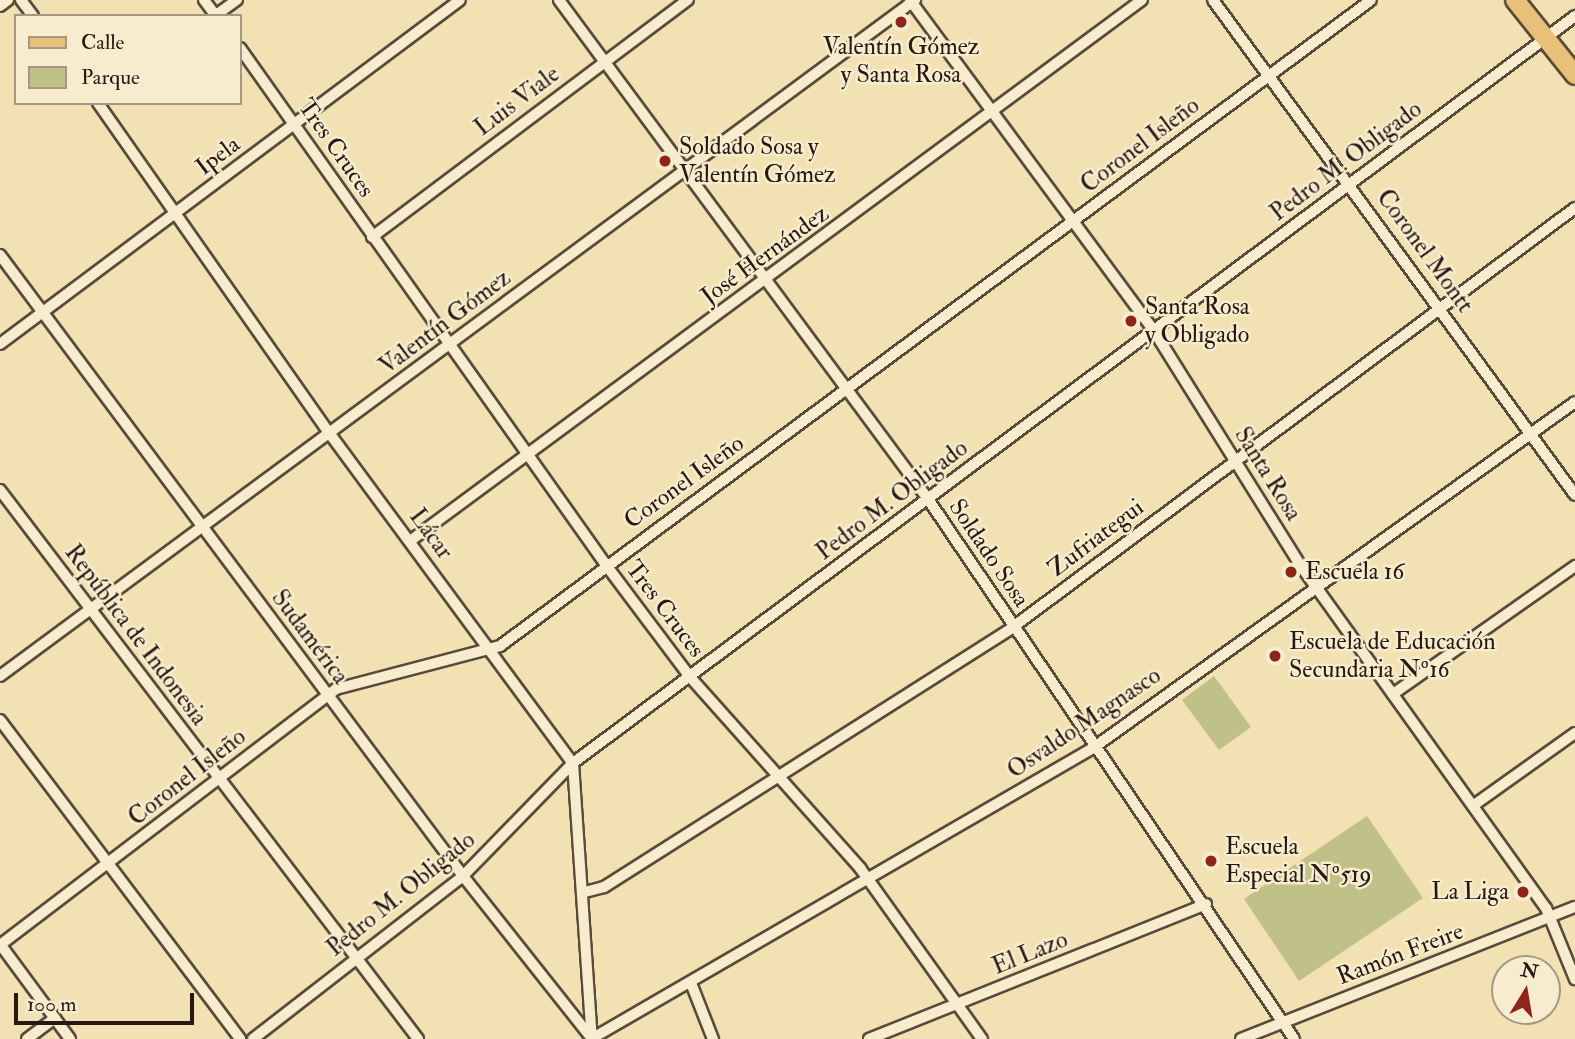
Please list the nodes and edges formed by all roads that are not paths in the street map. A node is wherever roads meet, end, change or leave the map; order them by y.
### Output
1 (8, 0) edge
2 (204, 0) edge
3 (237, 0) edge
4 (460, 0) edge
5 (559, 0) edge
6 (688, 0) edge
7 (1142, 0) edge
8 (1213, 0) edge
9 (1371, 0) edge
10 (1515, 0) edge
11 (912, 1) edge
12 (0, 6) edge
13 (215, 14) edge
14 (217, 14) edge
15 (1575, 16) edge
16 (1544, 39) junction
17 (242, 51) edge
18 (604, 62) junction
19 (1268, 75) junction
20 (1575, 75) edge
21 (100, 105) edge
22 (993, 113) junction
23 (294, 125) junction
24 (685, 171) junction
25 (1351, 183) junction
26 (1575, 208) edge
27 (179, 211) junction
28 (1073, 221) junction
29 (372, 237) junction
30 (0, 255) edge
31 (766, 281) junction
32 (1440, 307) junction
33 (40, 314) junction
34 (1154, 331) junction
35 (0, 344) edge
36 (446, 346) junction
37 (847, 388) junction
38 (1575, 402) edge
39 (1531, 433) junction
40 (330, 434) junction
41 (526, 457) junction
42 (1234, 460) junction
43 (0, 490) edge
44 (1575, 495) edge
45 (928, 499) junction
46 (202, 529) junction
47 (410, 541) junction
48 (606, 565) junction
49 (1575, 566) edge
50 (1315, 585) junction
51 (90, 612) junction
52 (1013, 627) junction
53 (491, 652) junction
54 (0, 676) edge
55 (690, 677) junction
56 (1393, 694) junction
57 (327, 695) junction
58 (0, 720) edge
59 (1575, 733) edge
60 (1093, 748) junction
61 (573, 763) junction
62 (779, 778) junction
63 (219, 779) junction
64 (1474, 805) junction
65 (107, 864) junction
66 (463, 876) junction
67 (870, 881) junction
68 (585, 892) junction
69 (1206, 904) junction
70 (1575, 907) edge
71 (1551, 917) junction
72 (0, 945) edge
73 (357, 958) junction
74 (1575, 979) edge
75 (691, 984) junction
76 (958, 1004) junction
77 (55, 1018) junction
78 (1286, 1021) junction
79 (27, 1039) edge
80 (70, 1039) edge
81 (240, 1039) edge
82 (253, 1039) edge
83 (418, 1039) edge
84 (592, 1039) edge
85 (713, 1039) edge
86 (869, 1039) edge
87 (982, 1039) edge
88 (1241, 1039) edge
89 (1294, 1039) edge

1 - 12 street
2 - 13 street
3 - 14 street
4 - 23 street, Ipela
5 - 18 street, Soldado Sosa
6 - 18 street, Luis Viale
7 - 22 street, José Hernández
8 - 19 street, Coronel Montt
9 - 19 street, Coronel Isleño
10 - 16 main road
11 - 22 street, Santa Rosa
11 - 24 street, Valentín Gómez
15 - 16 street, Pedro M. Obligado
16 - 20 main road
16 - 25 street, Pedro M. Obligado
17 - 23 street, Tres Cruces
18 - 24 street, Soldado Sosa
18 - 29 street, Luis Viale
19 - 25 street, Coronel Montt
19 - 28 street, Coronel Isleño
21 - 27 street, Lácar
22 - 28 street, Santa Rosa
22 - 31 street, José Hernández
23 - 27 street, Ipela
23 - 29 street, Tres Cruces
24 - 31 street, Soldado Sosa
24 - 36 street, Valentín Gómez
25 - 32 street, Coronel Montt
25 - 34 street, Pedro M. Obligado
26 - 32 street, Zufriategui
27 - 33 street, Ipela
27 - 40 street, Lácar
28 - 34 street, Santa Rosa
28 - 37 street, Coronel Isleño
29 - 36 street, Tres Cruces
30 - 33 street, Sudamérica
31 - 37 street, Soldado Sosa
31 - 41 street, José Hernández
32 - 39 street, Coronel Montt
32 - 42 street, Zufriategui
33 - 35 street, Ipela
33 - 46 street, Sudamérica
34 - 42 street, Santa Rosa
34 - 45 street, Pedro M. Obligado
36 - 40 street, Valentín Gómez
36 - 41 street, Tres Cruces
37 - 45 street, Soldado Sosa
37 - 48 street, Coronel Isleño
38 - 39 street, Osvaldo Magnasco
39 - 44 street, Coronel Montt
39 - 50 street, Osvaldo Magnasco
40 - 46 street, Valentín Gómez
40 - 47 street, Lácar
41 - 47 street, José Hernández
41 - 48 street, Tres Cruces
42 - 50 street, Santa Rosa
42 - 52 street, Zufriategui
43 - 51 street, República de Indonesia
45 - 52 street, Soldado Sosa
45 - 55 street, Pedro M. Obligado
46 - 51 street, Valentín Gómez
46 - 57 street, Sudamérica
47 - 53 street, Lácar
48 - 53 street, Coronel Isleño
48 - 55 street, Tres Cruces
49 - 56 street
50 - 56 street, Santa Rosa
50 - 60 street, Osvaldo Magnasco
51 - 54 street, Valentín Gómez
51 - 63 street, República de Indonesia
52 - 60 street, Soldado Sosa
52 - 62 street, Zufriategui
53 - 57 street, Coronel Isleño
53 - 61 street, Lácar
55 - 61 street, Pedro M. Obligado
55 - 62 street, Tres Cruces
56 - 64 street, Santa Rosa
57 - 63 street, Coronel Isleño
57 - 66 street, Sudamérica
58 - 65 street
59 - 64 street
60 - 67 street, Osvaldo Magnasco
60 - 69 street, Soldado Sosa
61 - 66 street, Pedro M. Obligado
61 - 68 street
62 - 67 street, Tres Cruces
62 - 68 street, Zufriategui
63 - 65 street, Coronel Isleño
63 - 73 street, República de Indonesia
64 - 71 street, Santa Rosa
65 - 72 street, Coronel Isleño
65 - 81 street
66 - 73 street, Pedro M. Obligado
66 - 84 street, Sudamérica
67 - 75 street, Osvaldo Magnasco
67 - 76 street, Tres Cruces
68 - 84 street
69 - 76 street, El Lazo
69 - 78 street, Soldado Sosa
70 - 71 street, Ramón Freire
71 - 74 street, Santa Rosa
71 - 78 street, Ramón Freire
72 - 77 street
73 - 82 street, Pedro M. Obligado
73 - 83 street, República de Indonesia
75 - 84 street, Osvaldo Magnasco
75 - 85 street
76 - 86 street, El Lazo
76 - 87 street, Tres Cruces
77 - 79 street
77 - 80 street
78 - 88 street, Ramón Freire
78 - 89 street, Soldado Sosa

